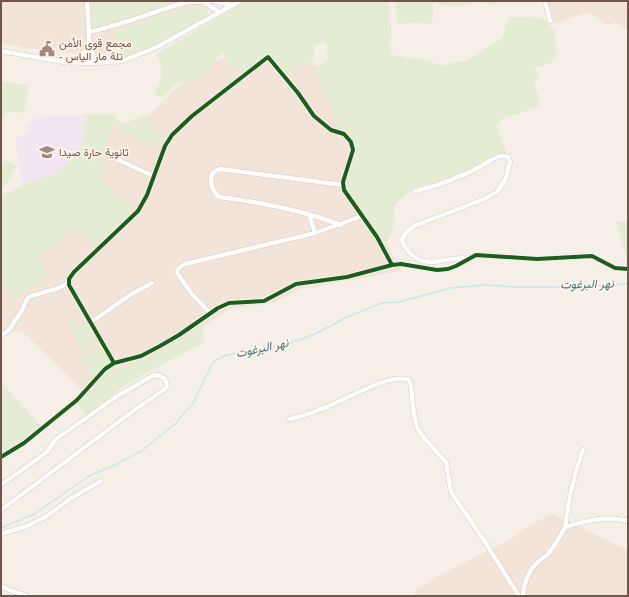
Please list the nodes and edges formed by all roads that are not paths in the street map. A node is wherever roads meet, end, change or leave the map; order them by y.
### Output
1 (87, 1) edge
2 (240, 1) edge
3 (545, 1) edge
4 (211, 2) edge
5 (232, 5) junction
6 (219, 12) junction
7 (212, 17) junction
8 (550, 21) dead end
9 (89, 32) junction
10 (89, 47) junction
11 (1, 51) edge
12 (79, 63) junction
13 (94, 63) junction
14 (108, 155) dead end
15 (153, 176) junction
16 (343, 185) junction
17 (416, 190) dead end
18 (309, 214) junction
19 (362, 216) junction
20 (341, 224) junction
21 (315, 233) junction
22 (469, 259) junction
23 (392, 265) junction
24 (628, 269) edge
25 (152, 283) dead end
26 (69, 284) junction
27 (210, 313) junction
28 (90, 323) junction
29 (1, 336) edge
30 (114, 363) junction
31 (290, 419) dead end
32 (583, 450) dead end
33 (1, 457) edge
34 (101, 481) dead end
35 (2, 483) edge
36 (1, 510) edge
37 (628, 521) edge
38 (565, 527) junction
39 (1, 534) edge
40 (1, 586) edge
41 (24, 596) edge
42 (519, 596) edge
43 (523, 596) edge

1 - 9 street
2 - 5 street
3 - 8 street
4 - 5 street
4 - 6 street
4 - 6 street
4 - 7 street
4 - 9 street
5 - 6 street
6 - 7 street
7 - 13 street
9 - 10 street
10 - 12 street
10 - 13 street
11 - 12 street
12 - 13 street
14 - 15 street
15 - 16 street
15 - 26 street
16 - 18 street
16 - 19 street
17 - 22 street
18 - 20 street
18 - 21 street
19 - 20 street
19 - 23 street
20 - 21 street
21 - 27 street
22 - 23 street
22 - 24 street
23 - 27 street
25 - 28 street
26 - 28 street
26 - 29 street
27 - 30 street
28 - 30 street
30 - 33 street
31 - 42 street
32 - 38 street
34 - 39 street
35 - 36 street
37 - 38 street
38 - 43 street
40 - 41 street

